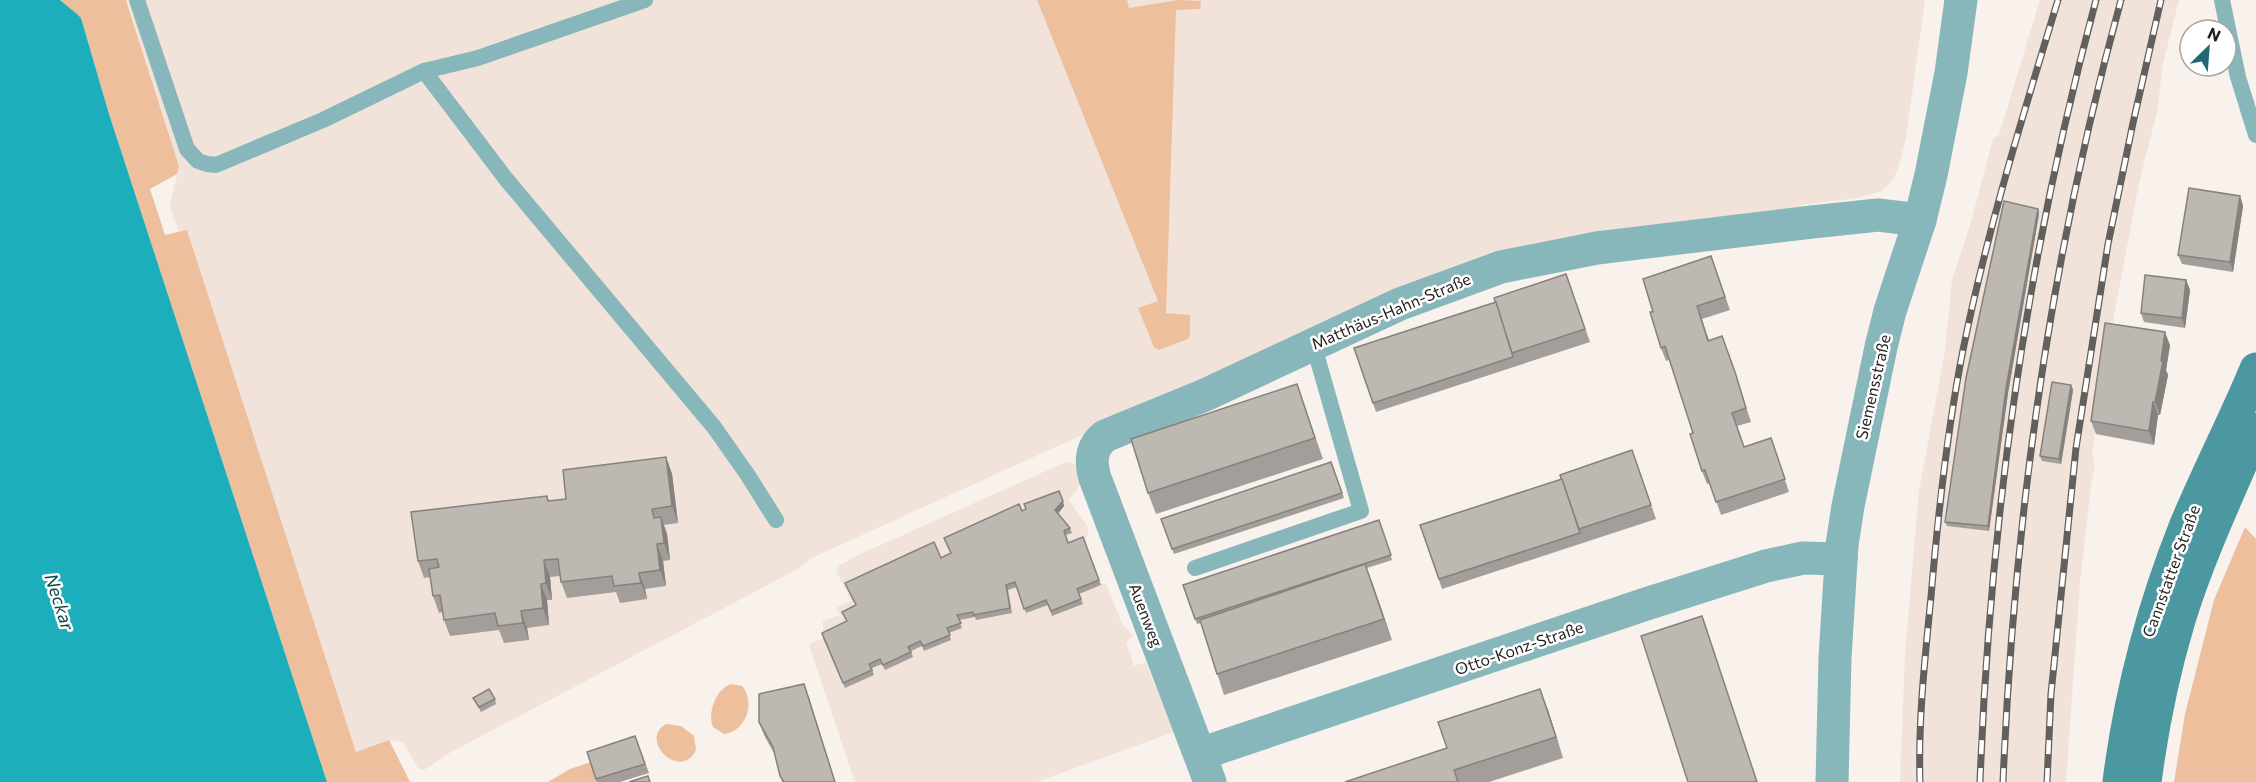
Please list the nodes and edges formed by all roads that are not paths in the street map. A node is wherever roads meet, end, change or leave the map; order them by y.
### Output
1 (136, 0) edge
2 (645, 0) edge
3 (1961, 0) edge
4 (2222, 0) edge
5 (596, 8) edge
6 (424, 71) junction
7 (2256, 135) edge
8 (1920, 220) junction
9 (1313, 343) junction
10 (2256, 369) edge
11 (2256, 429) edge
12 (1096, 446) joint
13 (776, 520) dead end
14 (1841, 559) junction
15 (1195, 568) dead end
16 (1205, 768) edge
17 (1832, 782) edge
18 (2119, 782) edge
19 (2145, 782) edge

1 - 6 lane
2 - 5 lane
3 - 8 street, Siemensstraße
4 - 7 lane
5 - 6 lane
6 - 13 lane
8 - 9 street, Matthäus-Hahn-Straße
8 - 14 street, Siemensstraße
9 - 12 street, Matthäus-Hahn-Straße
9 - 15 lane
10 - 18 main road, Cannstatter Straße
11 - 19 main road, Cannstatter Straße
12 - 16 street, Auenweg
14 - 16 street, Otto-Konz-Straße
14 - 17 street, Siemensstraße

